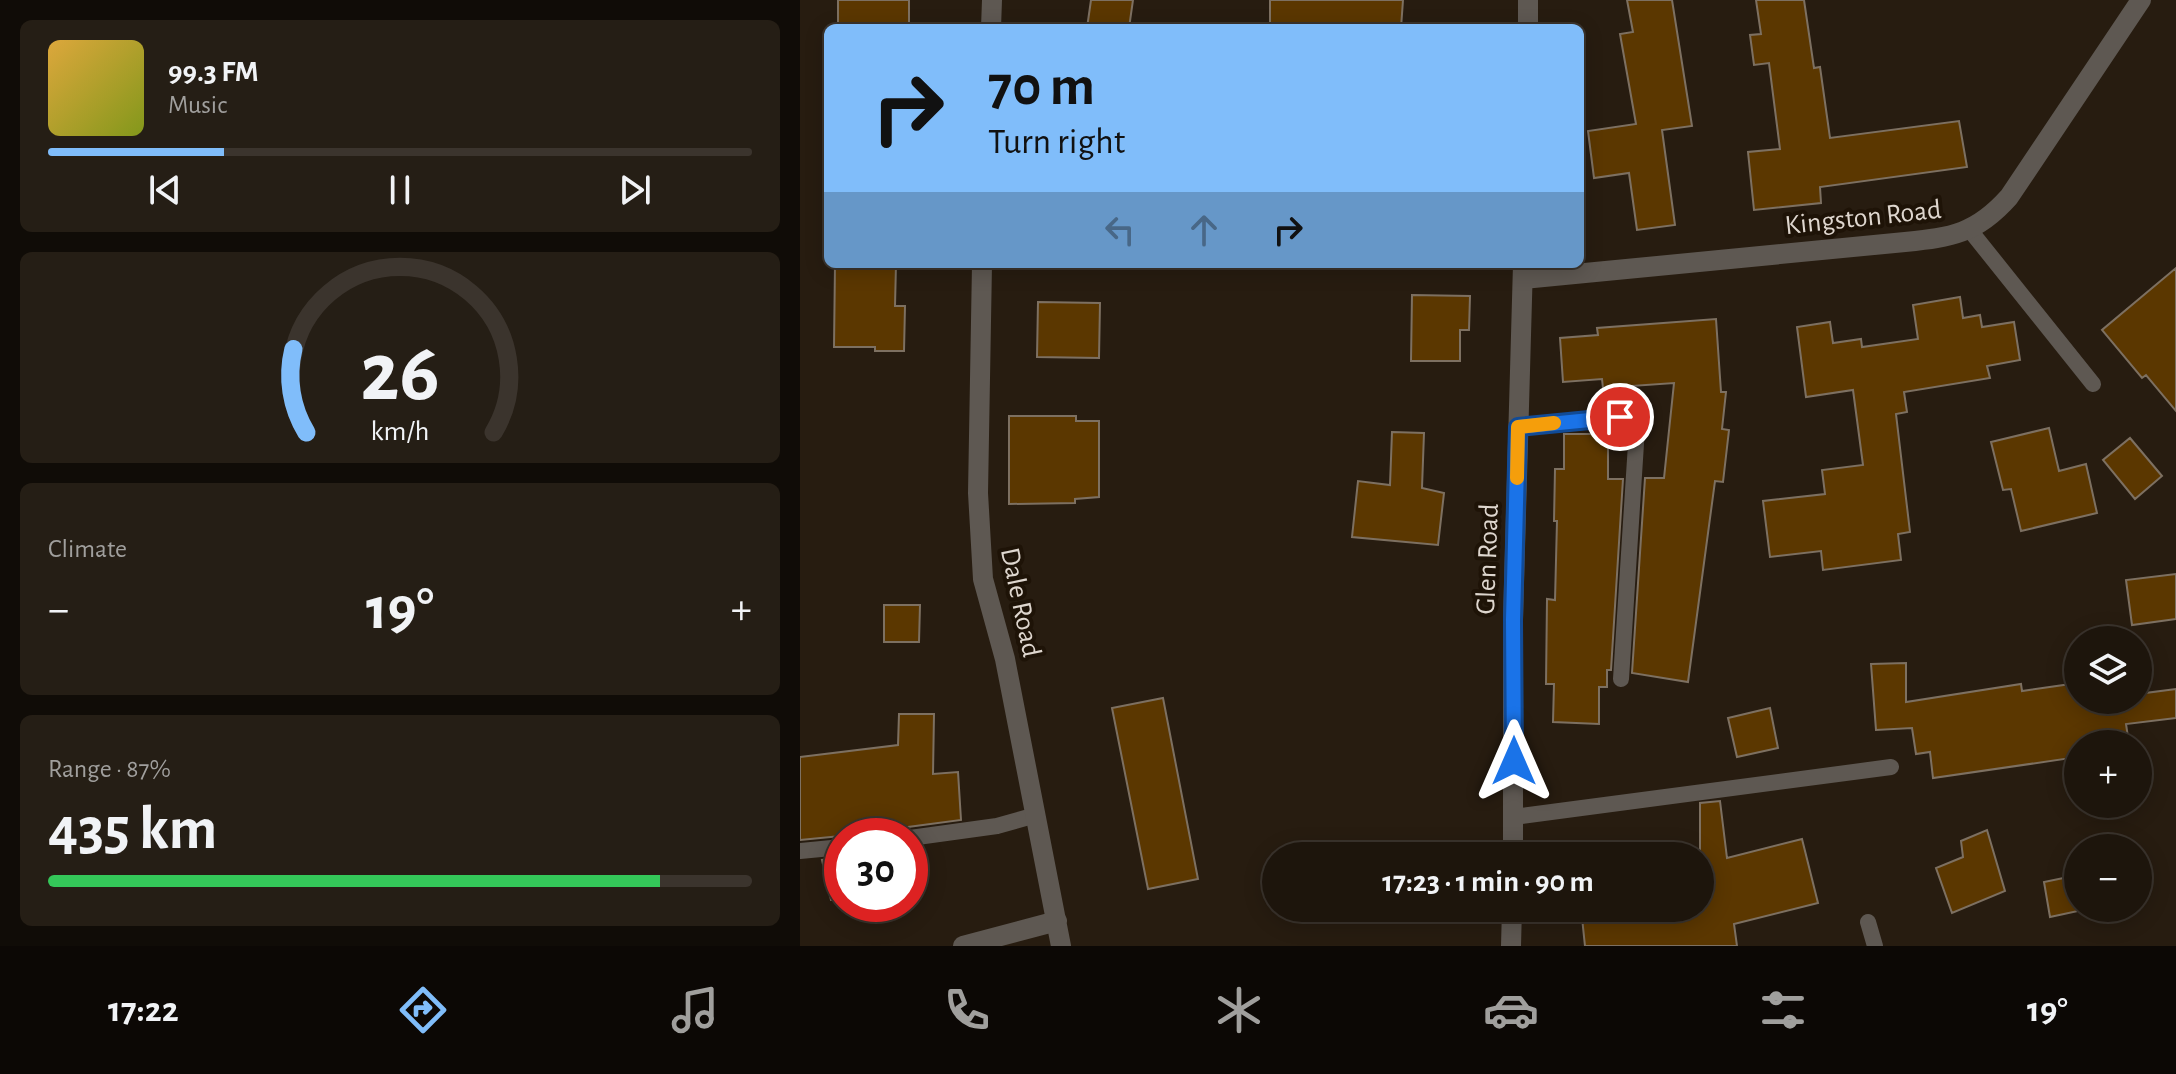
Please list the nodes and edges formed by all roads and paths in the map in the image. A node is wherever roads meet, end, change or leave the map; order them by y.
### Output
1 (992, 0) edge
2 (1528, 0) edge
3 (2141, 0) edge
4 (991, 24) edge
5 (1528, 24) edge
6 (1969, 229) junction
7 (1584, 267) edge
8 (982, 268) edge
9 (1574, 268) edge
10 (1523, 272) edge
11 (2093, 384) dead end
12 (1518, 427) junction
13 (1621, 679) dead end
14 (1891, 767) dead end
15 (1036, 815) junction
16 (1514, 817) junction
17 (928, 836) edge
18 (1513, 842) edge
19 (824, 849) edge
20 (800, 851) edge
21 (1057, 921) junction
22 (1512, 922) edge
23 (1868, 922) dead end
24 (963, 946) edge
25 (1061, 946) edge
26 (1511, 946) edge
27 (1875, 946) edge

1 - 4 street
2 - 5 street
3 - 6 street, Kingston Road
6 - 7 street, Kingston Road
6 - 11 lane
8 - 15 street, Dale Road
9 - 10 street, Kingston Road
10 - 12 street, Glen Road
12 - 13 lane
12 - 16 street, Glen Road
14 - 16 lane
15 - 17 lane
15 - 21 street, Dale Road
16 - 18 street, Glen Road
19 - 20 lane
21 - 24 street
21 - 25 street, Dale Road
22 - 26 street
23 - 27 lane

